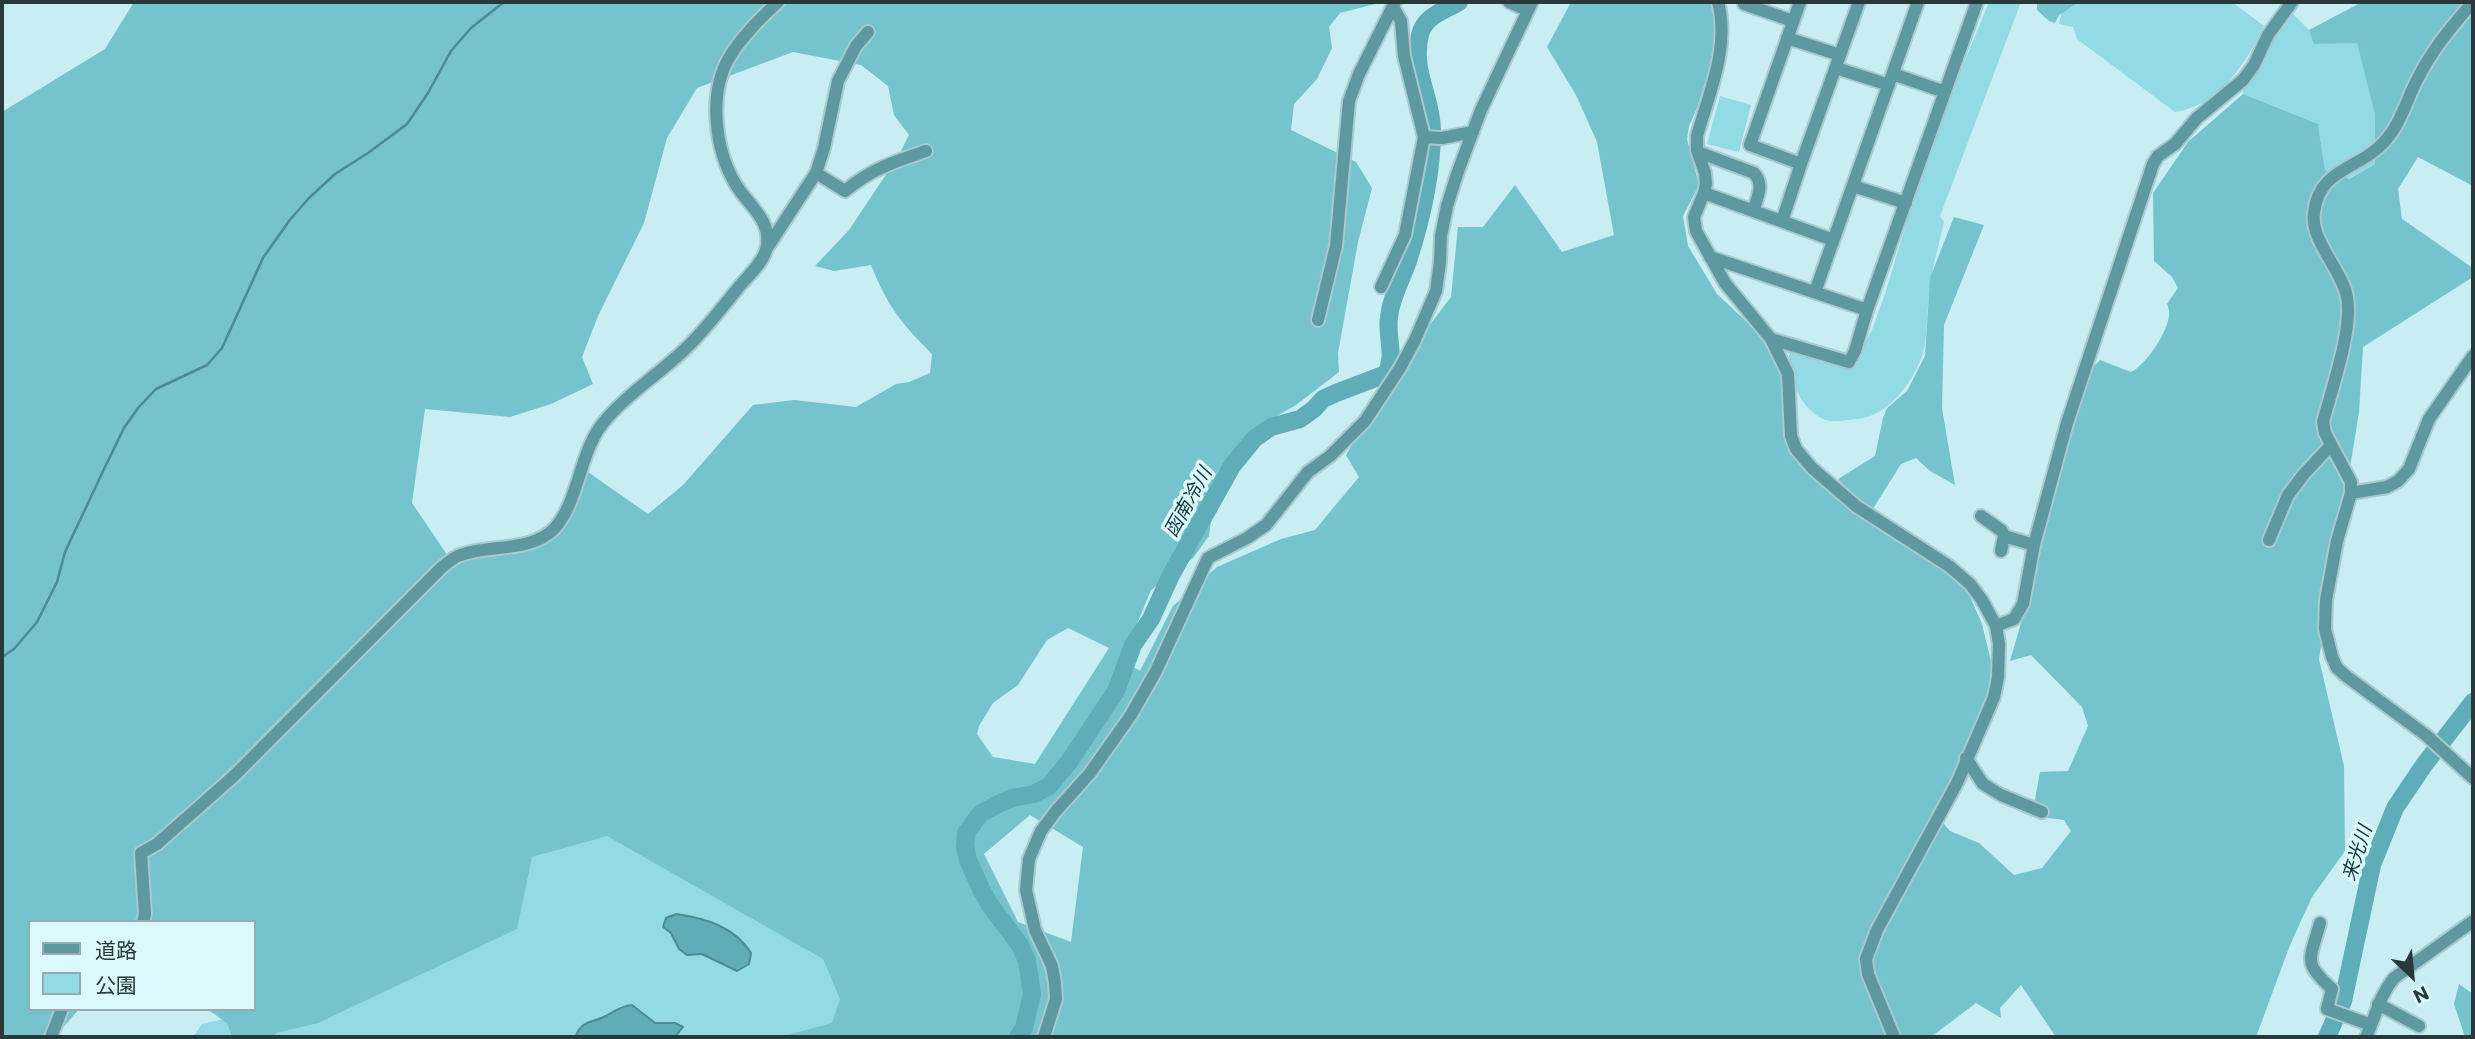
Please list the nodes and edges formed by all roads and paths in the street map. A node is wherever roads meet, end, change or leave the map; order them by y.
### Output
1 (778, 2) edge
2 (1509, 2) edge
3 (1523, 2) edge
4 (1532, 2) edge
5 (1718, 2) edge
6 (1745, 2) edge
7 (1800, 2) edge
8 (1859, 2) edge
9 (1918, 2) edge
10 (1977, 2) edge
11 (2292, 2) edge
12 (2473, 2) edge
13 (1394, 5) edge
14 (1793, 21) junction
15 (867, 32) dead end
16 (1787, 38) junction
17 (1838, 62) junction
18 (1891, 80) junction
19 (1945, 92) junction
20 (1473, 132) junction
21 (1424, 136) junction
22 (926, 151) dead end
23 (1698, 152) junction
24 (1801, 164) junction
25 (816, 173) junction
26 (1853, 186) junction
27 (1704, 193) junction
28 (1906, 203) junction
29 (1753, 211) junction
30 (1782, 221) junction
31 (1833, 240) junction
32 (765, 251) junction
33 (1710, 257) junction
34 (1381, 287) dead end
35 (1815, 292) junction
36 (1867, 310) junction
37 (1318, 320) dead end
38 (1771, 339) junction
39 (2473, 356) edge
40 (2331, 445) junction
41 (2351, 494) junction
42 (1981, 516) dead end
43 (2004, 537) junction
44 (2269, 540) dead end
45 (2034, 545) junction
46 (2000, 551) dead end
47 (1996, 626) junction
48 (1966, 758) junction
49 (2473, 778) edge
50 (2042, 811) dead end
51 (144, 920) edge
52 (2473, 921) edge
53 (2320, 922) dead end
54 (2459, 932) junction
55 (2473, 939) edge
56 (2378, 1004) junction
57 (61, 1011) edge
58 (2419, 1026) dead end
59 (2367, 1034) edge
60 (51, 1037) edge
61 (1044, 1037) edge
62 (1894, 1037) edge

1 - 32 street
2 - 3 street
4 - 20 street
5 - 23 street
6 - 14 street
7 - 14 street
8 - 17 street
9 - 18 street
10 - 19 street
11 - 45 street
12 - 40 street
13 - 21 street
13 - 37 street
14 - 16 street
15 - 25 street
16 - 17 street
16 - 24 street
17 - 18 street
17 - 24 street
18 - 19 street
18 - 26 street
19 - 28 street
20 - 21 street
20 - 61 street
21 - 34 street
22 - 25 street
23 - 27 street
23 - 29 street
24 - 30 street
25 - 32 street
26 - 28 street
26 - 31 street
27 - 29 street
27 - 33 street
28 - 36 street
29 - 30 street
30 - 31 street
31 - 35 street
32 - 51 street
33 - 35 street
33 - 38 street
35 - 36 street
36 - 38 street
38 - 47 street
39 - 41 street
40 - 41 street
40 - 44 street
41 - 49 street
42 - 43 street
43 - 45 street
43 - 46 street
45 - 47 street
47 - 48 street
48 - 50 street
48 - 62 street
52 - 54 street
53 - 59 street
54 - 55 street
54 - 56 street
56 - 58 street
56 - 59 street
57 - 60 street

